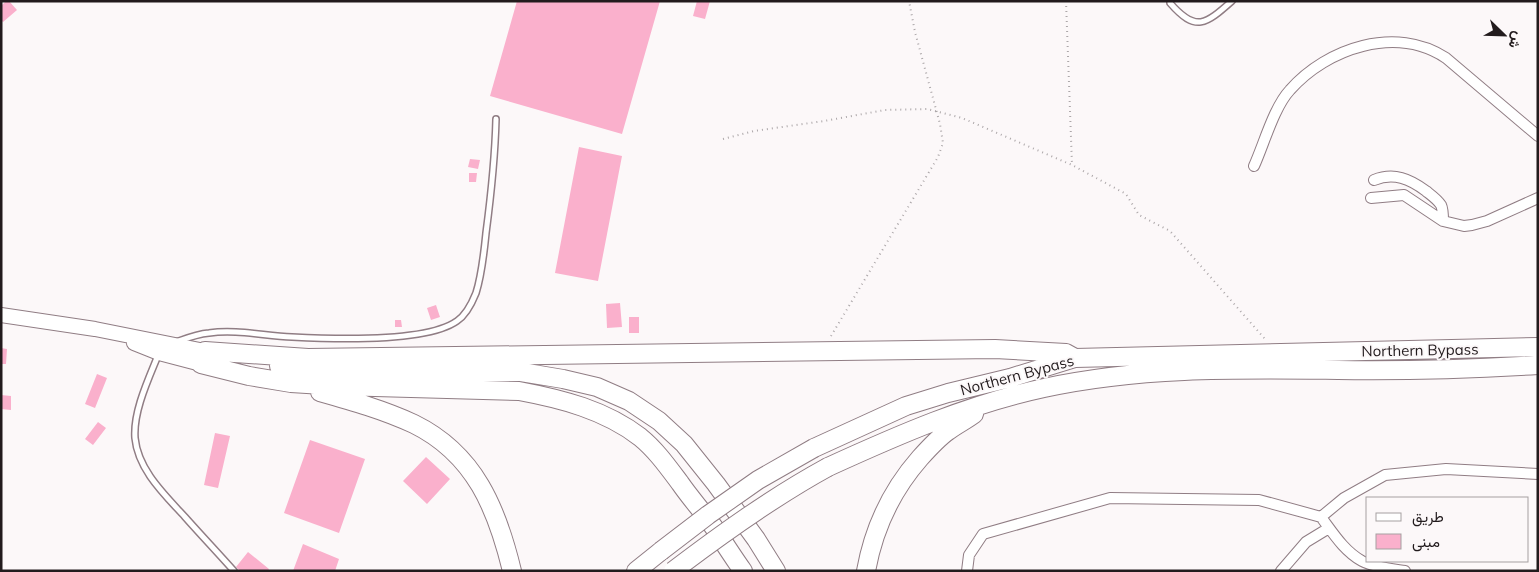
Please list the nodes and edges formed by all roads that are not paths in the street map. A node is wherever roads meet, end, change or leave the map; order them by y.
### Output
1 (1170, 1) edge
2 (1232, 1) edge
3 (496, 119) dead end
4 (1538, 136) edge
5 (1254, 166) dead end
6 (1374, 180) dead end
7 (1371, 198) dead end
8 (1538, 198) edge
9 (1444, 220) junction
10 (1, 304) edge
11 (7, 315) edge
12 (95, 329) junction
13 (171, 344) junction
14 (1538, 347) edge
15 (159, 353) junction
16 (203, 357) junction
17 (1075, 358) junction
18 (1538, 365) edge
19 (291, 383) junction
20 (996, 399) junction
21 (1538, 474) edge
22 (1321, 517) junction
23 (1329, 528) junction
24 (234, 571) edge
25 (512, 571) edge
26 (636, 571) edge
27 (673, 571) edge
28 (742, 571) edge
29 (776, 571) edge
30 (866, 571) edge
31 (967, 571) edge
32 (1280, 571) edge
33 (1405, 571) edge

1 - 2 lane
3 - 13 lane
4 - 5 street
6 - 9 street
7 - 9 street
8 - 9 street
10 - 11 main road
11 - 12 main road
12 - 13 main road
12 - 15 main road
13 - 16 main road
14 - 17 highway, Northern Bypass
15 - 16 main road
15 - 24 lane
16 - 17 highway
16 - 19 highway
16 - 29 highway
17 - 26 highway, Northern Bypass, bridge
18 - 20 highway, Northern Bypass
19 - 25 highway
19 - 28 highway
20 - 27 highway, Northern Bypass, bridge
20 - 30 highway
21 - 22 street
22 - 23 street
22 - 31 street
23 - 32 street
23 - 33 street

